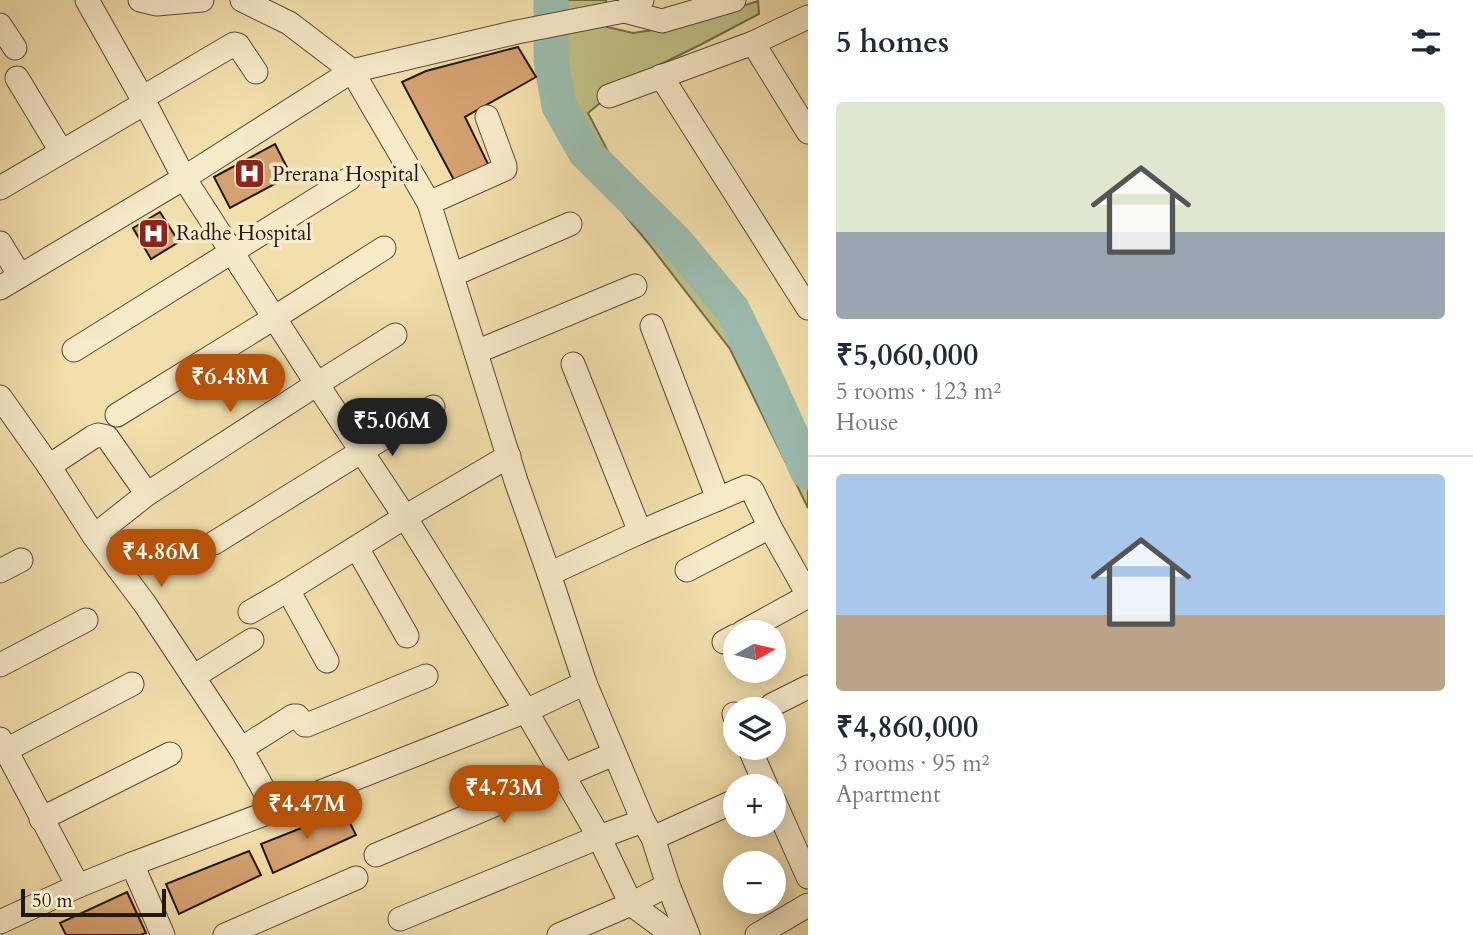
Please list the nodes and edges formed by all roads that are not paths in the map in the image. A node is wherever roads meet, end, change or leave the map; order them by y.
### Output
1 (88, 0) edge
2 (140, 0) edge
3 (202, 0) edge
4 (242, 0) edge
5 (734, 0) edge
6 (625, 8) edge
7 (808, 17) edge
8 (0, 25) edge
9 (753, 43) junction
10 (15, 48) dead end
11 (352, 71) junction
12 (256, 72) dead end
13 (661, 76) junction
14 (18, 78) dead end
15 (609, 96) dead end
16 (144, 100) junction
17 (487, 117) dead end
18 (808, 132) edge
19 (61, 151) junction
20 (184, 178) junction
21 (349, 178) dead end
22 (0, 188) edge
23 (429, 203) junction
24 (570, 224) dead end
25 (0, 243) edge
26 (384, 248) dead end
27 (232, 250) junction
28 (452, 275) junction
29 (20, 276) junction
30 (635, 286) dead end
31 (0, 288) edge
32 (808, 308) edge
33 (274, 318) junction
34 (652, 326) dead end
35 (395, 335) dead end
36 (74, 349) dead end
37 (475, 352) junction
38 (573, 364) dead end
39 (317, 384) junction
40 (0, 397) edge
41 (433, 407) dead end
42 (117, 415) dead end
43 (362, 452) junction
44 (509, 456) junction
45 (49, 466) junction
46 (147, 494) junction
47 (718, 499) junction
48 (405, 517) junction
49 (770, 527) junction
50 (640, 532) junction
51 (94, 536) junction
52 (214, 543) dead end
53 (357, 548) junction
54 (21, 560) dead end
55 (687, 570) dead end
56 (0, 571) edge
57 (549, 574) junction
58 (288, 590) junction
59 (808, 596) edge
60 (250, 612) dead end
61 (86, 620) dead end
62 (765, 620) edge
63 (407, 636) dead end
64 (251, 640) dead end
65 (327, 661) dead end
66 (0, 665) edge
67 (426, 676) dead end
68 (193, 677) junction
69 (585, 683) junction
70 (132, 684) dead end
71 (808, 687) edge
72 (786, 698) edge
73 (526, 711) junction
74 (3, 745) edge
75 (241, 749) junction
76 (170, 754) dead end
77 (614, 754) junction
78 (563, 776) junction
79 (723, 805) edge
80 (275, 810) junction
81 (41, 819) junction
82 (786, 828) edge
83 (648, 830) junction
84 (599, 837) junction
85 (376, 855) dead end
86 (132, 864) junction
87 (808, 877) edge
88 (356, 878) dead end
89 (668, 885) junction
90 (78, 886) junction
91 (631, 904) junction
92 (808, 905) edge
93 (400, 919) dead end
94 (0, 922) edge
95 (163, 935) edge
96 (225, 935) edge
97 (559, 935) edge
98 (673, 935) edge
99 (688, 935) edge
100 (757, 935) edge

1 - 16 street
2 - 3 street
4 - 11 street
5 - 6 street
6 - 11 street
7 - 9 street
8 - 10 street
9 - 13 street
9 - 18 street
11 - 20 street
11 - 23 street
12 - 16 street
13 - 15 street
13 - 32 street
14 - 19 street
16 - 19 street
16 - 20 street
17 - 23 street
19 - 22 street
20 - 27 street
20 - 29 street
21 - 27 street
23 - 28 street
24 - 28 street
25 - 29 street
26 - 33 street
27 - 33 street
27 - 36 street
28 - 37 street
29 - 31 street
30 - 37 street
33 - 39 street
33 - 42 street
34 - 47 street
35 - 39 street
37 - 44 street
38 - 50 street
39 - 43 street
39 - 46 street
40 - 45 street
41 - 43 street
43 - 48 street
43 - 52 street
44 - 48 street
44 - 57 street
45 - 46 street
45 - 51 street
46 - 51 street
47 - 49 street
47 - 50 street
48 - 53 street
48 - 73 street
49 - 55 street
49 - 59 street
50 - 57 street
51 - 68 street
53 - 58 street
53 - 63 street
54 - 56 street
57 - 69 street
58 - 60 street
58 - 65 street
59 - 62 street
61 - 66 street
64 - 68 street
67 - 75 street
68 - 75 street
69 - 73 street
69 - 77 street
70 - 74 street
71 - 72 street
73 - 78 street
73 - 80 street
74 - 81 street
75 - 80 street
76 - 81 street
77 - 78 street
77 - 83 street
78 - 84 street
78 - 85 street
79 - 83 street
80 - 86 street
81 - 90 street
82 - 87 street
83 - 84 street
83 - 89 street
84 - 91 street
84 - 93 street
86 - 90 street
86 - 95 street
88 - 96 street
89 - 91 street
89 - 99 street
90 - 94 street
91 - 97 street
91 - 98 street
92 - 100 street

